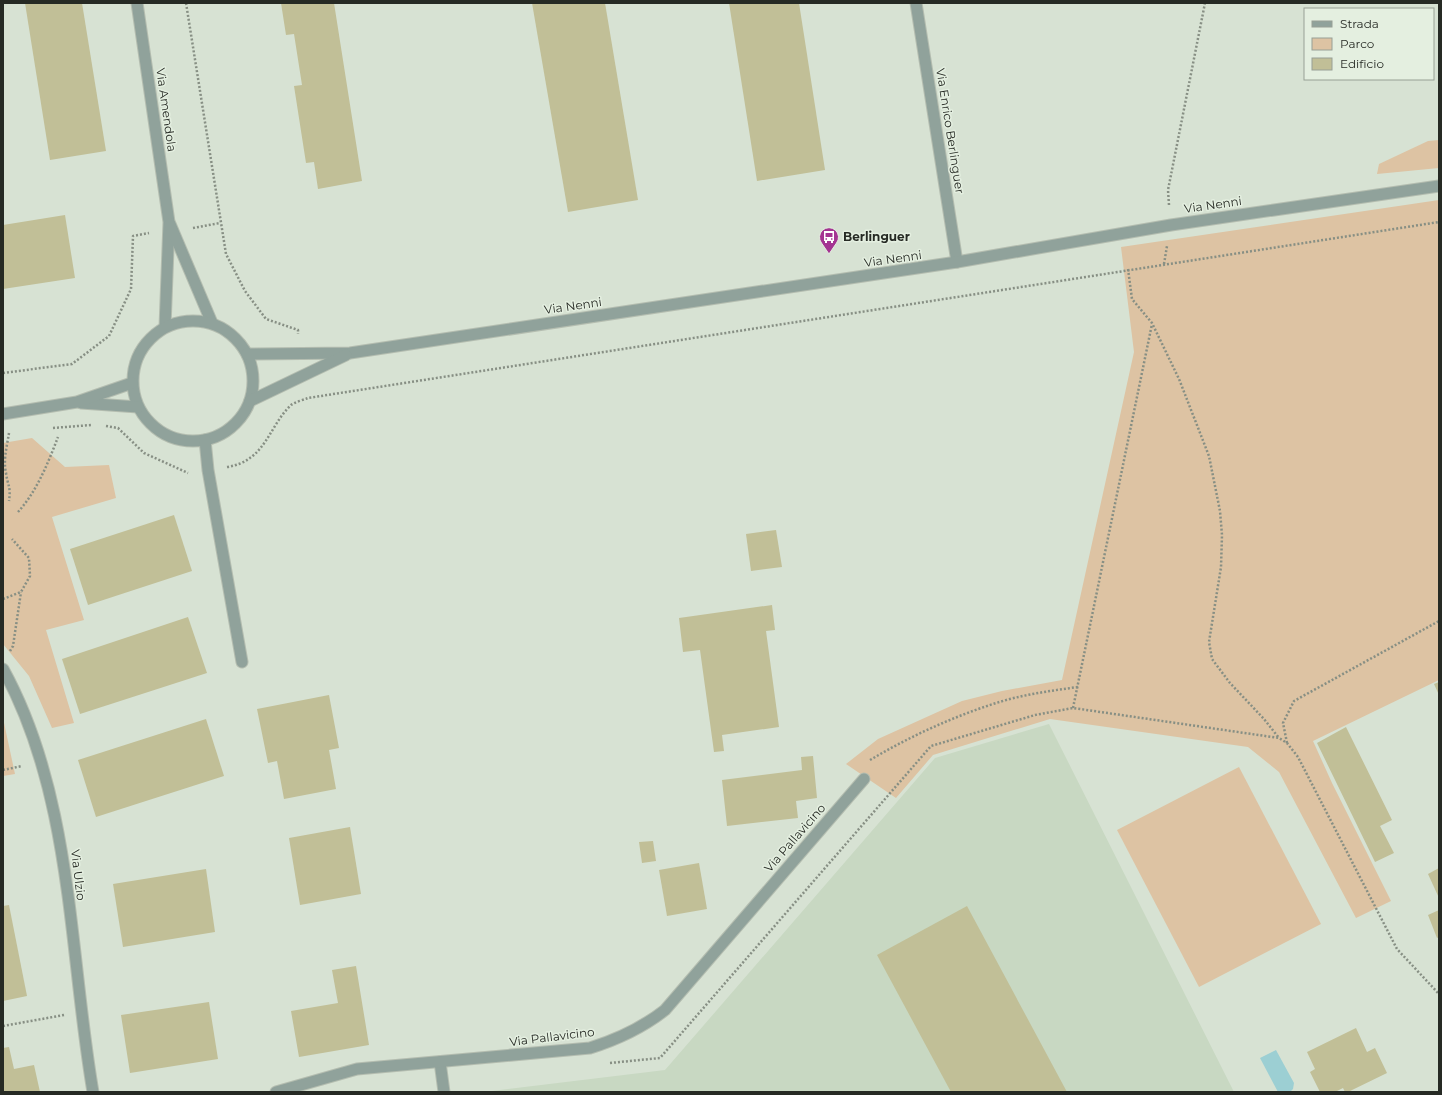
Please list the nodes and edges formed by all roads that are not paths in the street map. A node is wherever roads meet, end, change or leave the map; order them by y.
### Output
1 (137, 3) edge
2 (916, 3) edge
3 (1439, 186) edge
4 (170, 228) junction
5 (957, 262) junction
6 (212, 323) junction
7 (165, 327) junction
8 (350, 353) junction
9 (247, 354) junction
10 (132, 383) junction
11 (250, 401) junction
12 (77, 402) junction
13 (138, 407) junction
14 (3, 414) edge
15 (205, 440) junction
16 (242, 662) dead end
17 (3, 669) edge
18 (864, 779) road end
19 (440, 1062) junction
20 (93, 1092) edge
21 (276, 1092) edge
22 (444, 1092) edge

1 - 4 street, Via Amendola
2 - 5 street, Via Enrico Berlinguer
3 - 5 street, Via Nenni
4 - 6 street, Via Amendola
4 - 7 street, Via Amendola
5 - 8 street, Via Nenni
6 - 7 street
6 - 9 street
7 - 10 street
8 - 9 street, Via Nenni
8 - 11 street, Via Nenni
9 - 11 street
10 - 12 street
10 - 13 street
11 - 15 street
12 - 13 street
12 - 14 street
13 - 15 street
15 - 16 street
17 - 20 street, Via Ulzio
18 - 19 street, Via Pallavicino
19 - 21 street, Via Pallavicino
19 - 22 street

